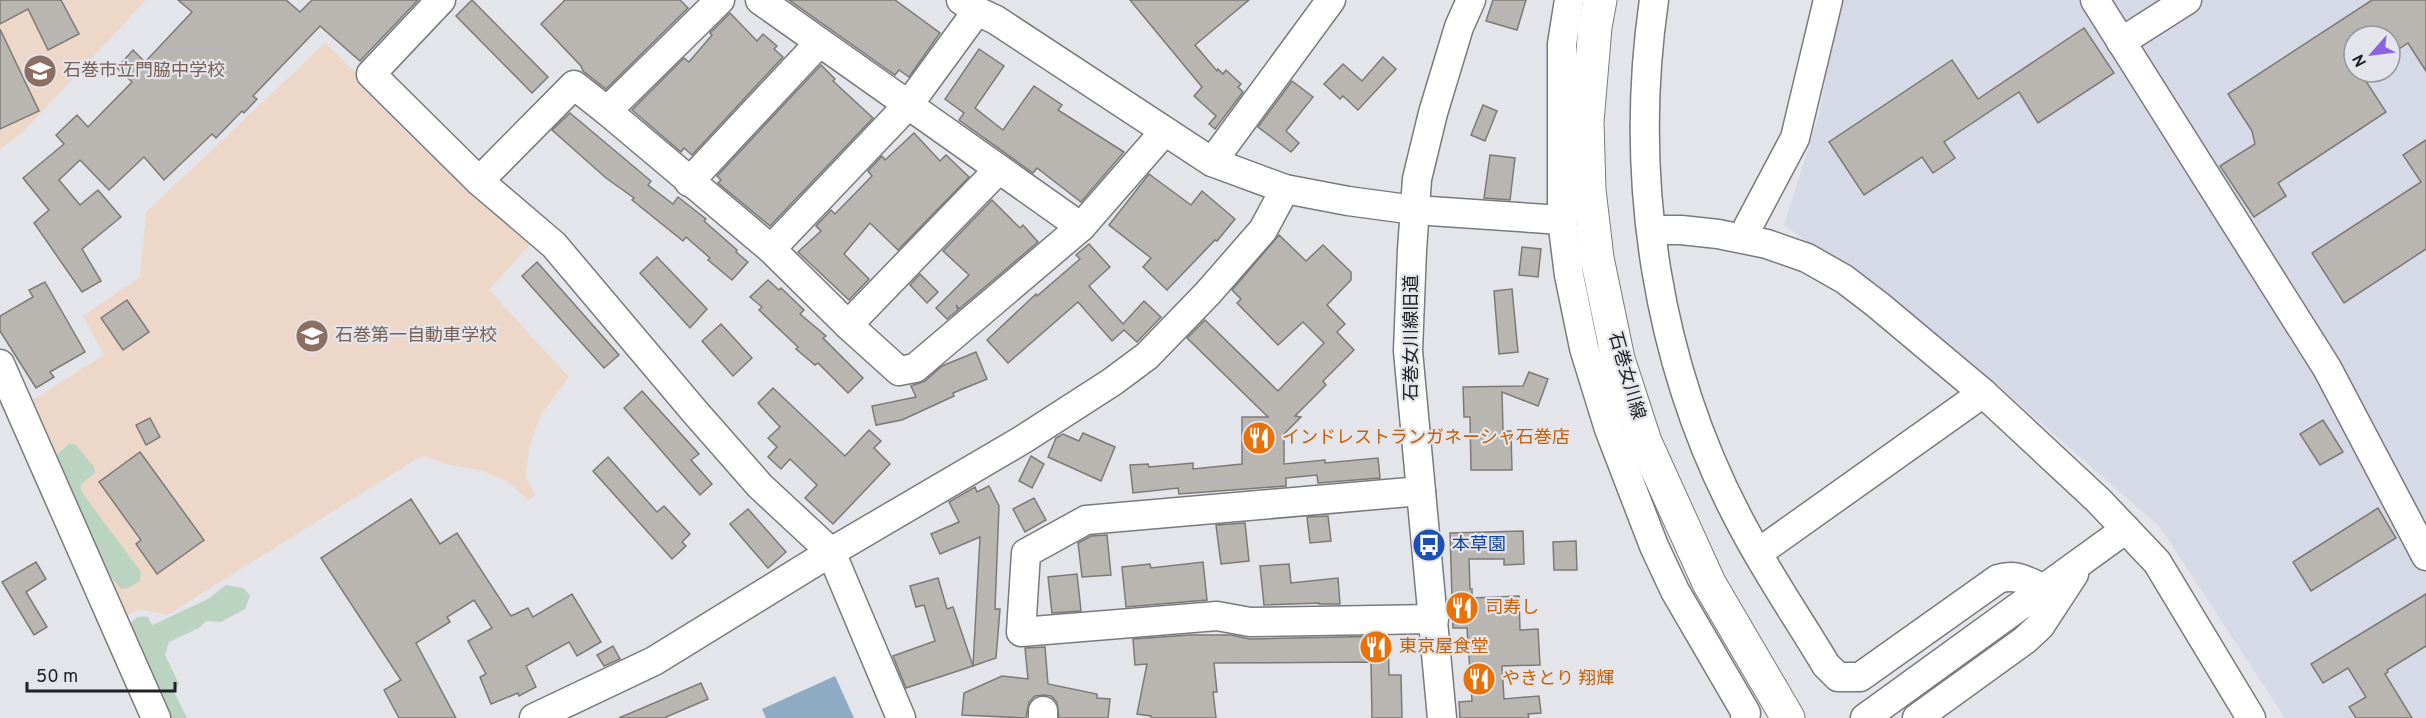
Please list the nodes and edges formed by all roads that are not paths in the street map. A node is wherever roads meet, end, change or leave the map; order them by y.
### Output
1 (441, 0) edge
2 (720, 0) edge
3 (760, 0) edge
4 (1331, 0) edge
5 (1471, 0) edge
6 (1569, 0) edge
7 (1600, 0) edge
8 (1654, 0) edge
9 (1828, 0) edge
10 (2095, 0) edge
11 (2187, 0) edge
12 (986, 8) edge
13 (2121, 42) junction
14 (819, 43) junction
15 (909, 104) junction
16 (607, 111) junction
17 (1164, 132) junction
18 (1212, 162) junction
19 (999, 169) junction
20 (479, 181) junction
21 (689, 182) junction
22 (1285, 189) junction
23 (1415, 210) junction
24 (1562, 220) junction
25 (1081, 227) junction
26 (1651, 230) junction
27 (1742, 238) junction
28 (771, 249) junction
29 (848, 325) junction
30 (0, 364) edge
31 (1983, 393) junction
32 (1421, 491) junction
33 (2126, 530) junction
34 (831, 552) junction
35 (1758, 553) junction
36 (2426, 556) edge
37 (2084, 560) junction
38 (2044, 589) junction
39 (1434, 619) junction
40 (156, 718) edge
41 (534, 718) edge
42 (901, 718) edge
43 (1442, 718) edge
44 (1745, 718) edge
45 (1788, 718) edge
46 (1865, 718) edge
47 (1917, 718) edge
48 (2252, 718) edge

1 - 20 street
2 - 16 street
3 - 14 street
4 - 18 street
5 - 23 street, 石巻女川線旧道
6 - 24 street
7 - 45 main road, 石巻女川線
8 - 26 street
9 - 27 street
10 - 13 street
11 - 13 street
12 - 15 street
12 - 17 street
13 - 36 street
14 - 15 street
14 - 21 street
15 - 19 street
15 - 28 street
16 - 20 street
16 - 21 street
17 - 18 street
17 - 25 street
18 - 22 street
19 - 25 street
19 - 29 street
20 - 34 street
21 - 28 street
22 - 23 street
22 - 34 street
23 - 24 street
23 - 32 street, 石巻女川線旧道
24 - 44 street
25 - 29 street
26 - 27 street
26 - 35 street
27 - 31 street
28 - 29 street
30 - 40 street
31 - 33 street
31 - 35 street
32 - 39 street, 石巻女川線旧道
32 - 39 street
33 - 37 street
33 - 48 street
34 - 41 street
34 - 42 street
35 - 38 street
37 - 38 street
37 - 47 street
38 - 46 street
39 - 43 street, 石巻女川線旧道

